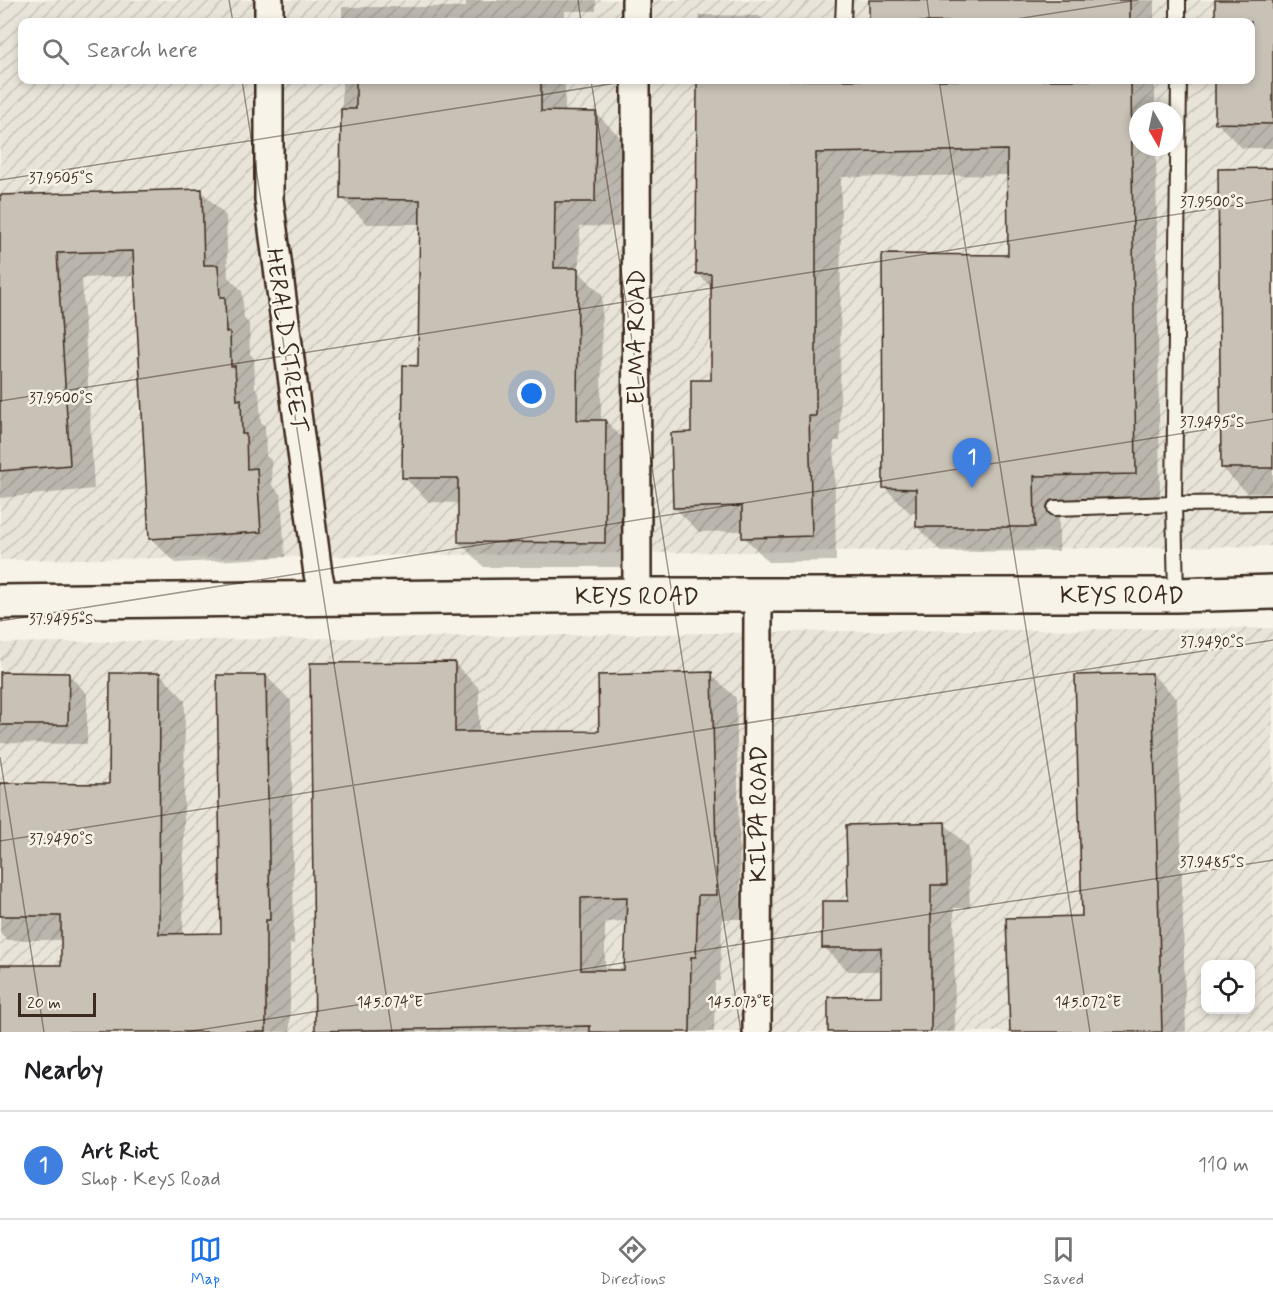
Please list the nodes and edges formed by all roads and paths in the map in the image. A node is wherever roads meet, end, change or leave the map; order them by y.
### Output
1 (269, 0) edge
2 (636, 0) edge
3 (844, 0) edge
4 (1178, 0) edge
5 (269, 18) edge
6 (636, 18) edge
7 (843, 18) edge
8 (1178, 18) edge
9 (269, 84) edge
10 (636, 84) edge
11 (1179, 84) edge
12 (1273, 503) edge
13 (1174, 504) junction
14 (1056, 508) dead end
15 (1273, 592) edge
16 (637, 595) junction
17 (1176, 595) junction
18 (758, 596) junction
19 (324, 600) junction
20 (0, 602) edge
21 (757, 1032) edge

1 - 5 street
2 - 6 street
3 - 7 lane
4 - 8 lane
9 - 19 street, HERALD STREET
10 - 16 street, ELMA ROAD
11 - 13 lane
12 - 13 lane
13 - 14 lane
13 - 17 lane
15 - 17 street, KEYS ROAD
16 - 18 street, KEYS ROAD
16 - 19 street, KEYS ROAD
17 - 18 street, KEYS ROAD
18 - 21 street, KILPA ROAD
19 - 20 street, KEYS ROAD

